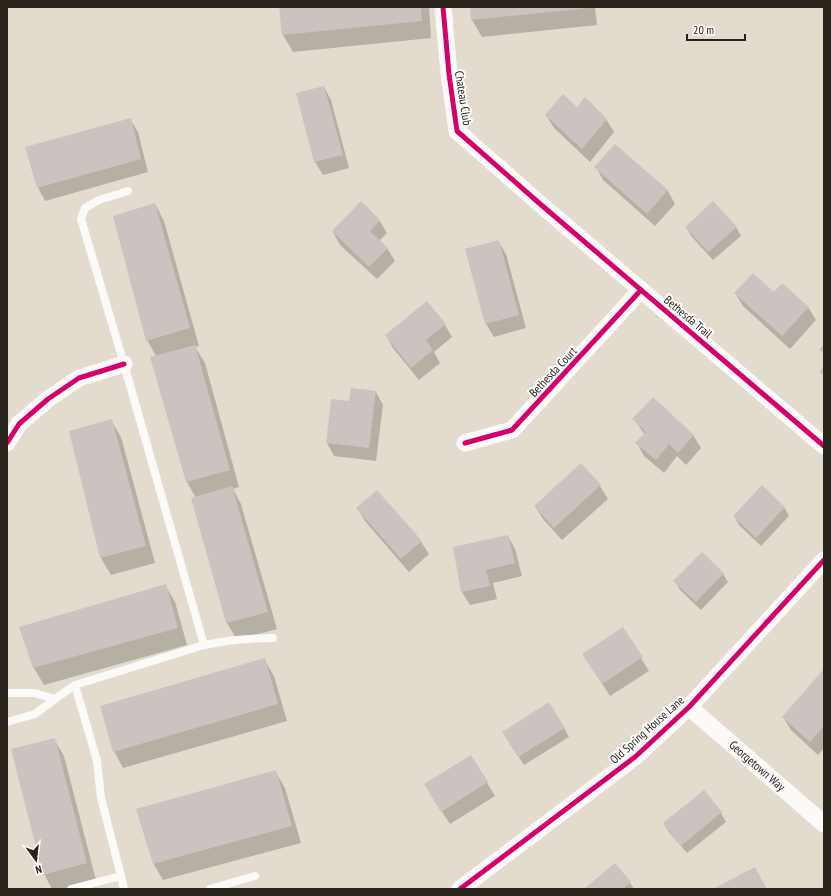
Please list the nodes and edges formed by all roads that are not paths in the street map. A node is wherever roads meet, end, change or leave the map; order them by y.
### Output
1 (443, 7) edge
2 (128, 191) dead end
3 (539, 203) joint
4 (641, 290) junction
5 (124, 364) junction
6 (7, 443) edge
7 (465, 443) dead end
8 (824, 446) edge
9 (824, 560) edge
10 (273, 638) dead end
11 (204, 645) junction
12 (75, 685) junction
13 (7, 693) edge
14 (55, 699) junction
15 (689, 707) junction
16 (7, 722) edge
17 (824, 824) edge
18 (120, 876) junction
19 (255, 876) dead end
20 (71, 889) edge
21 (124, 889) edge
22 (210, 889) edge
23 (460, 889) edge

1 - 3 street, Chateau Club
2 - 5 lane
3 - 4 street, Bethesda Trail
4 - 7 street, Bethesda Court
4 - 8 street, Bethesda Trail
5 - 6 street
5 - 11 lane
9 - 15 street, Old Spring House Lane
10 - 11 lane
11 - 12 lane
12 - 14 lane
12 - 18 lane
13 - 14 lane
14 - 16 lane
15 - 17 street, Georgetown Way
15 - 23 street, Old Spring House Lane
18 - 20 lane
18 - 21 lane
19 - 22 lane

